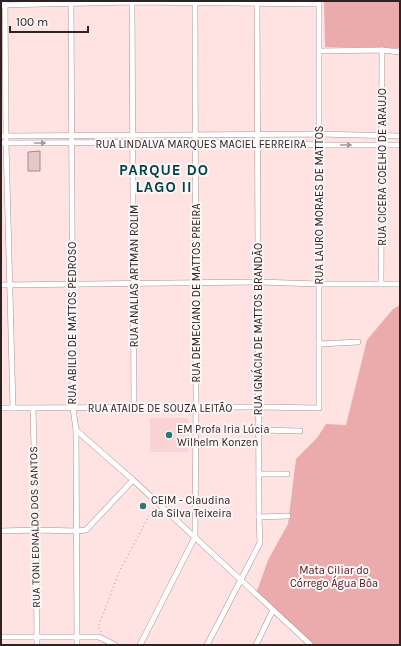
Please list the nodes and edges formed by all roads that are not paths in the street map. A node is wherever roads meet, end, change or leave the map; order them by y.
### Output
1 (71, 2) edge
2 (132, 2) edge
3 (195, 2) edge
4 (257, 2) edge
5 (319, 2) edge
6 (4, 4) edge
7 (382, 50) junction
8 (320, 51) junction
9 (400, 52) edge
10 (320, 134) junction
11 (195, 135) junction
12 (258, 135) junction
13 (4, 136) edge
14 (71, 136) junction
15 (133, 136) junction
16 (382, 136) junction
17 (400, 136) edge
18 (258, 142) junction
19 (133, 143) junction
20 (4, 144) edge
21 (71, 144) junction
22 (195, 145) junction
23 (319, 145) junction
24 (382, 145) junction
25 (400, 145) edge
26 (256, 282) junction
27 (136, 283) junction
28 (196, 283) junction
29 (10, 284) junction
30 (72, 284) junction
31 (319, 284) junction
32 (381, 284) junction
33 (400, 284) edge
34 (1, 285) edge
35 (358, 342) dead end
36 (319, 344) junction
37 (197, 407) junction
38 (256, 407) junction
39 (1, 408) edge
40 (13, 408) junction
41 (33, 408) junction
42 (73, 408) junction
43 (134, 408) junction
44 (319, 408) joint
45 (76, 430) junction
46 (259, 430) junction
47 (300, 431) dead end
48 (259, 474) junction
49 (287, 474) dead end
50 (134, 481) junction
51 (288, 516) dead end
52 (259, 517) junction
53 (1, 530) edge
54 (36, 530) junction
55 (77, 531) junction
56 (197, 539) junction
57 (241, 579) junction
58 (273, 610) junction
59 (37, 636) junction
60 (1, 637) edge
61 (77, 637) junction
62 (306, 643) edge
63 (37, 645) edge
64 (77, 645) edge
65 (114, 645) edge
66 (140, 645) edge
67 (207, 645) edge
68 (256, 645) edge
69 (311, 645) edge

1 - 2 street
1 - 6 street
1 - 14 street, RUA ABILIO DE MATTOS PEDROSO
2 - 3 street
2 - 15 street, RUA ANALIAS ARTMAN ROLIM
3 - 4 street
3 - 11 street, RUA DEMECIANO DE MATTOS PREIRA
4 - 5 street
4 - 12 street, RUA IGNÁCIA DE MATTOS BRANDÃO
5 - 8 street, RUA LAURO MORAES DE MATTOS
6 - 13 street
7 - 8 street
7 - 9 street
7 - 16 street, RUA CICERA COELHO DE ARAUJO
8 - 10 street, RUA LAURO MORAES DE MATTOS
10 - 12 street, RUA LINDALVA MARQUES MACIEL FERREIRA
10 - 16 street, RUA LINDALVA MARQUES MACIEL FERREIRA
10 - 23 street, RUA LAURO MORAES DE MATTOS
11 - 12 street, RUA LINDALVA MARQUES MACIEL FERREIRA
11 - 15 street, RUA LINDALVA MARQUES MACIEL FERREIRA
11 - 22 street, RUA DEMECIANO DE MATTOS PREIRA
12 - 18 street, RUA IGNÁCIA DE MATTOS BRANDÃO
13 - 14 street, RUA LINDALVA MARQUES MACIEL FERREIRA
13 - 20 street
14 - 15 street, RUA LINDALVA MARQUES MACIEL FERREIRA
14 - 21 street, RUA ABILIO DE MATTOS PEDROSO
15 - 19 street, RUA ANALIAS ARTMAN ROLIM
16 - 17 street, RUA LINDALVA MARQUES MACIEL FERREIRA
16 - 24 street, RUA CICERA COELHO DE ARAUJO
18 - 22 street, RUA LINDALVA MARQUES MACIEL FERREIRA
18 - 23 street, RUA LINDALVA MARQUES MACIEL FERREIRA
18 - 26 street, RUA IGNÁCIA DE MATTOS BRANDÃO
19 - 21 street, RUA LINDALVA MARQUES MACIEL FERREIRA
19 - 22 street, RUA LINDALVA MARQUES MACIEL FERREIRA
19 - 27 street, RUA ANALIAS ARTMAN ROLIM
20 -> 21 street, RUA LINDALVA MARQUES MACIEL FERREIRA
20 - 29 street
21 - 30 street, RUA ABILIO DE MATTOS PEDROSO
22 - 28 street, RUA DEMECIANO DE MATTOS PREIRA
23 -> 24 street, RUA LINDALVA MARQUES MACIEL FERREIRA
23 - 31 street, RUA LAURO MORAES DE MATTOS
24 - 25 street, RUA LINDALVA MARQUES MACIEL FERREIRA
24 - 32 street, RUA CICERA COELHO DE ARAUJO
26 - 28 street
26 - 31 street
26 - 38 street, RUA IGNÁCIA DE MATTOS BRANDÃO
27 - 28 street
27 - 30 street
27 - 43 street, RUA ANALIAS ARTMAN ROLIM
28 - 37 street, RUA DEMECIANO DE MATTOS PREIRA
29 - 30 street
29 - 34 street
29 - 40 street
30 - 42 street, RUA ABILIO DE MATTOS PEDROSO
31 - 32 street
31 - 36 street, RUA LAURO MORAES DE MATTOS
32 - 33 street
35 - 36 street
36 - 44 street, RUA LAURO MORAES DE MATTOS
37 - 38 street, RUA ATAIDE DE SOUZA LEITÃO
37 - 43 street, RUA ATAIDE DE SOUZA LEITÃO
37 - 56 street, RUA DEMECIANO DE MATTOS PREIRA
38 - 44 street, RUA ATAIDE DE SOUZA LEITÃO
38 - 46 street, RUA IGNÁCIA DE MATTOS BRANDÃO
39 - 40 street, RUA ATAIDE DE SOUZA LEITÃO
40 - 41 street, RUA ATAIDE DE SOUZA LEITÃO
41 - 42 street, RUA ATAIDE DE SOUZA LEITÃO
41 - 54 street, RUA TONI EDNALDO DOS SANTOS
42 - 43 street, RUA ATAIDE DE SOUZA LEITÃO
42 - 45 street, RUA ABILIO DE MATTOS PEDROSO
45 - 50 street
45 - 55 street, RUA ABILIO DE MATTOS PEDROSO
46 - 47 street
46 - 48 street, RUA IGNÁCIA DE MATTOS BRANDÃO
48 - 49 street
48 - 52 street, RUA IGNÁCIA DE MATTOS BRANDÃO
50 - 55 street
50 - 56 street
51 - 52 street
52 - 57 street, RUA IGNÁCIA DE MATTOS BRANDÃO
53 - 54 street
54 - 55 street
54 - 59 street, RUA TONI EDNALDO DOS SANTOS
55 - 61 street, RUA ABILIO DE MATTOS PEDROSO
56 - 57 street
56 - 66 street
57 - 58 street
57 - 67 street, RUA IGNÁCIA DE MATTOS BRANDÃO
58 - 62 street
58 - 68 street
59 - 60 street
59 - 61 street
59 - 63 street, RUA TONI EDNALDO DOS SANTOS
61 - 64 street, RUA ABILIO DE MATTOS PEDROSO
61 - 65 street
62 - 69 street

